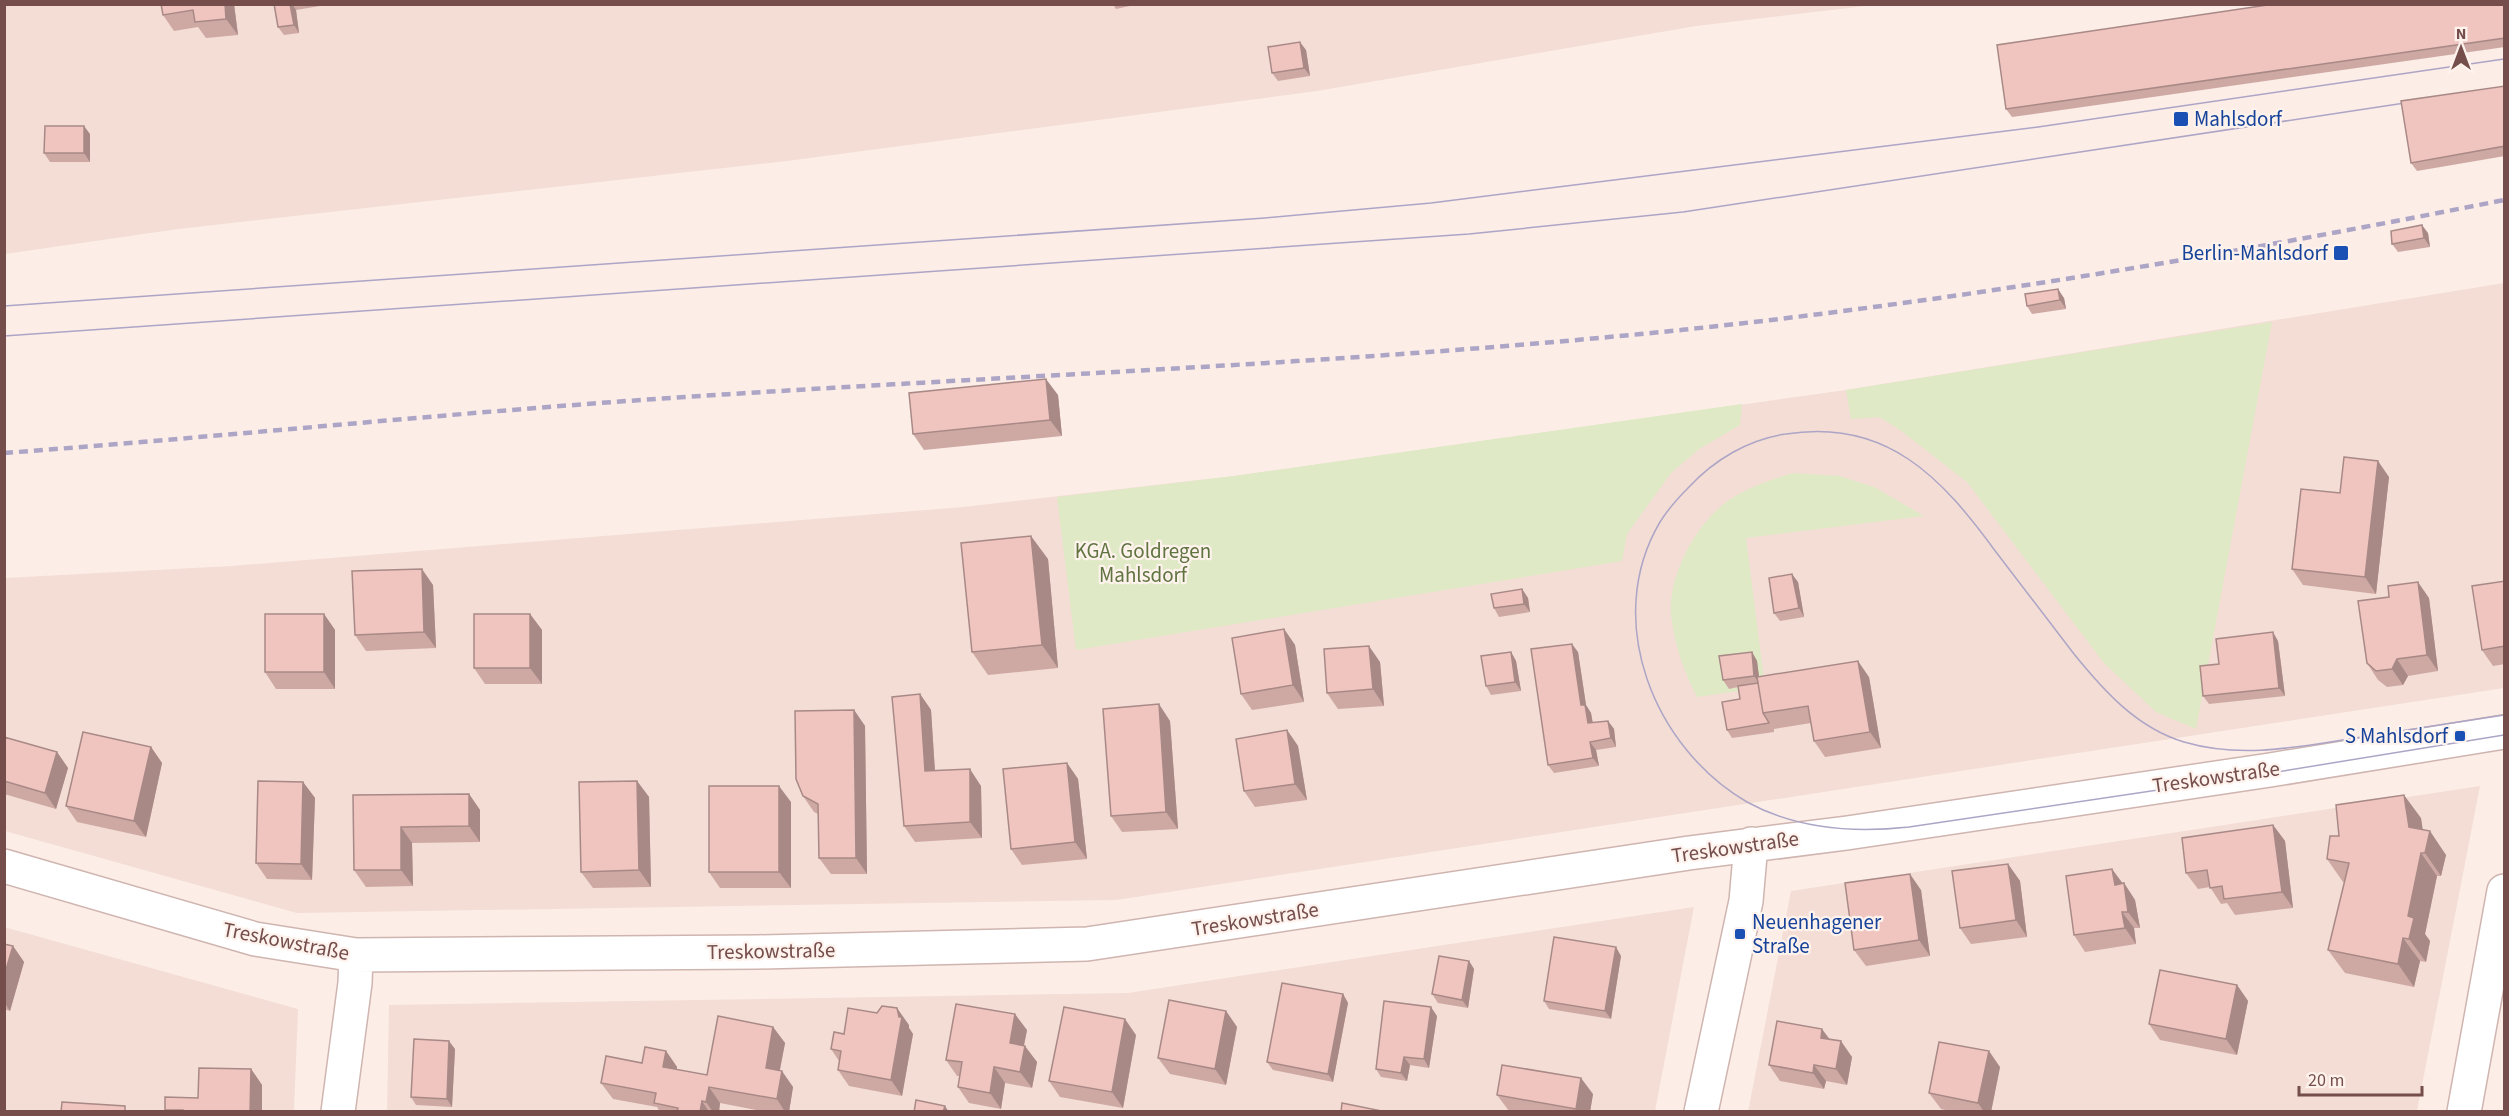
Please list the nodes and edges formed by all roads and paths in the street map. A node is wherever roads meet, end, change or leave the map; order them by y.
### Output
1 (2505, 732) edge
2 (1751, 844) junction
3 (4, 866) edge
4 (2505, 891) edge
5 (356, 955) junction
6 (339, 1112) edge
7 (1701, 1112) edge
8 (2464, 1112) edge

1 - 2 street, Treskowstraße
2 - 5 street, Treskowstraße
2 - 7 street
3 - 5 street, Treskowstraße
4 - 8 street
5 - 6 street

